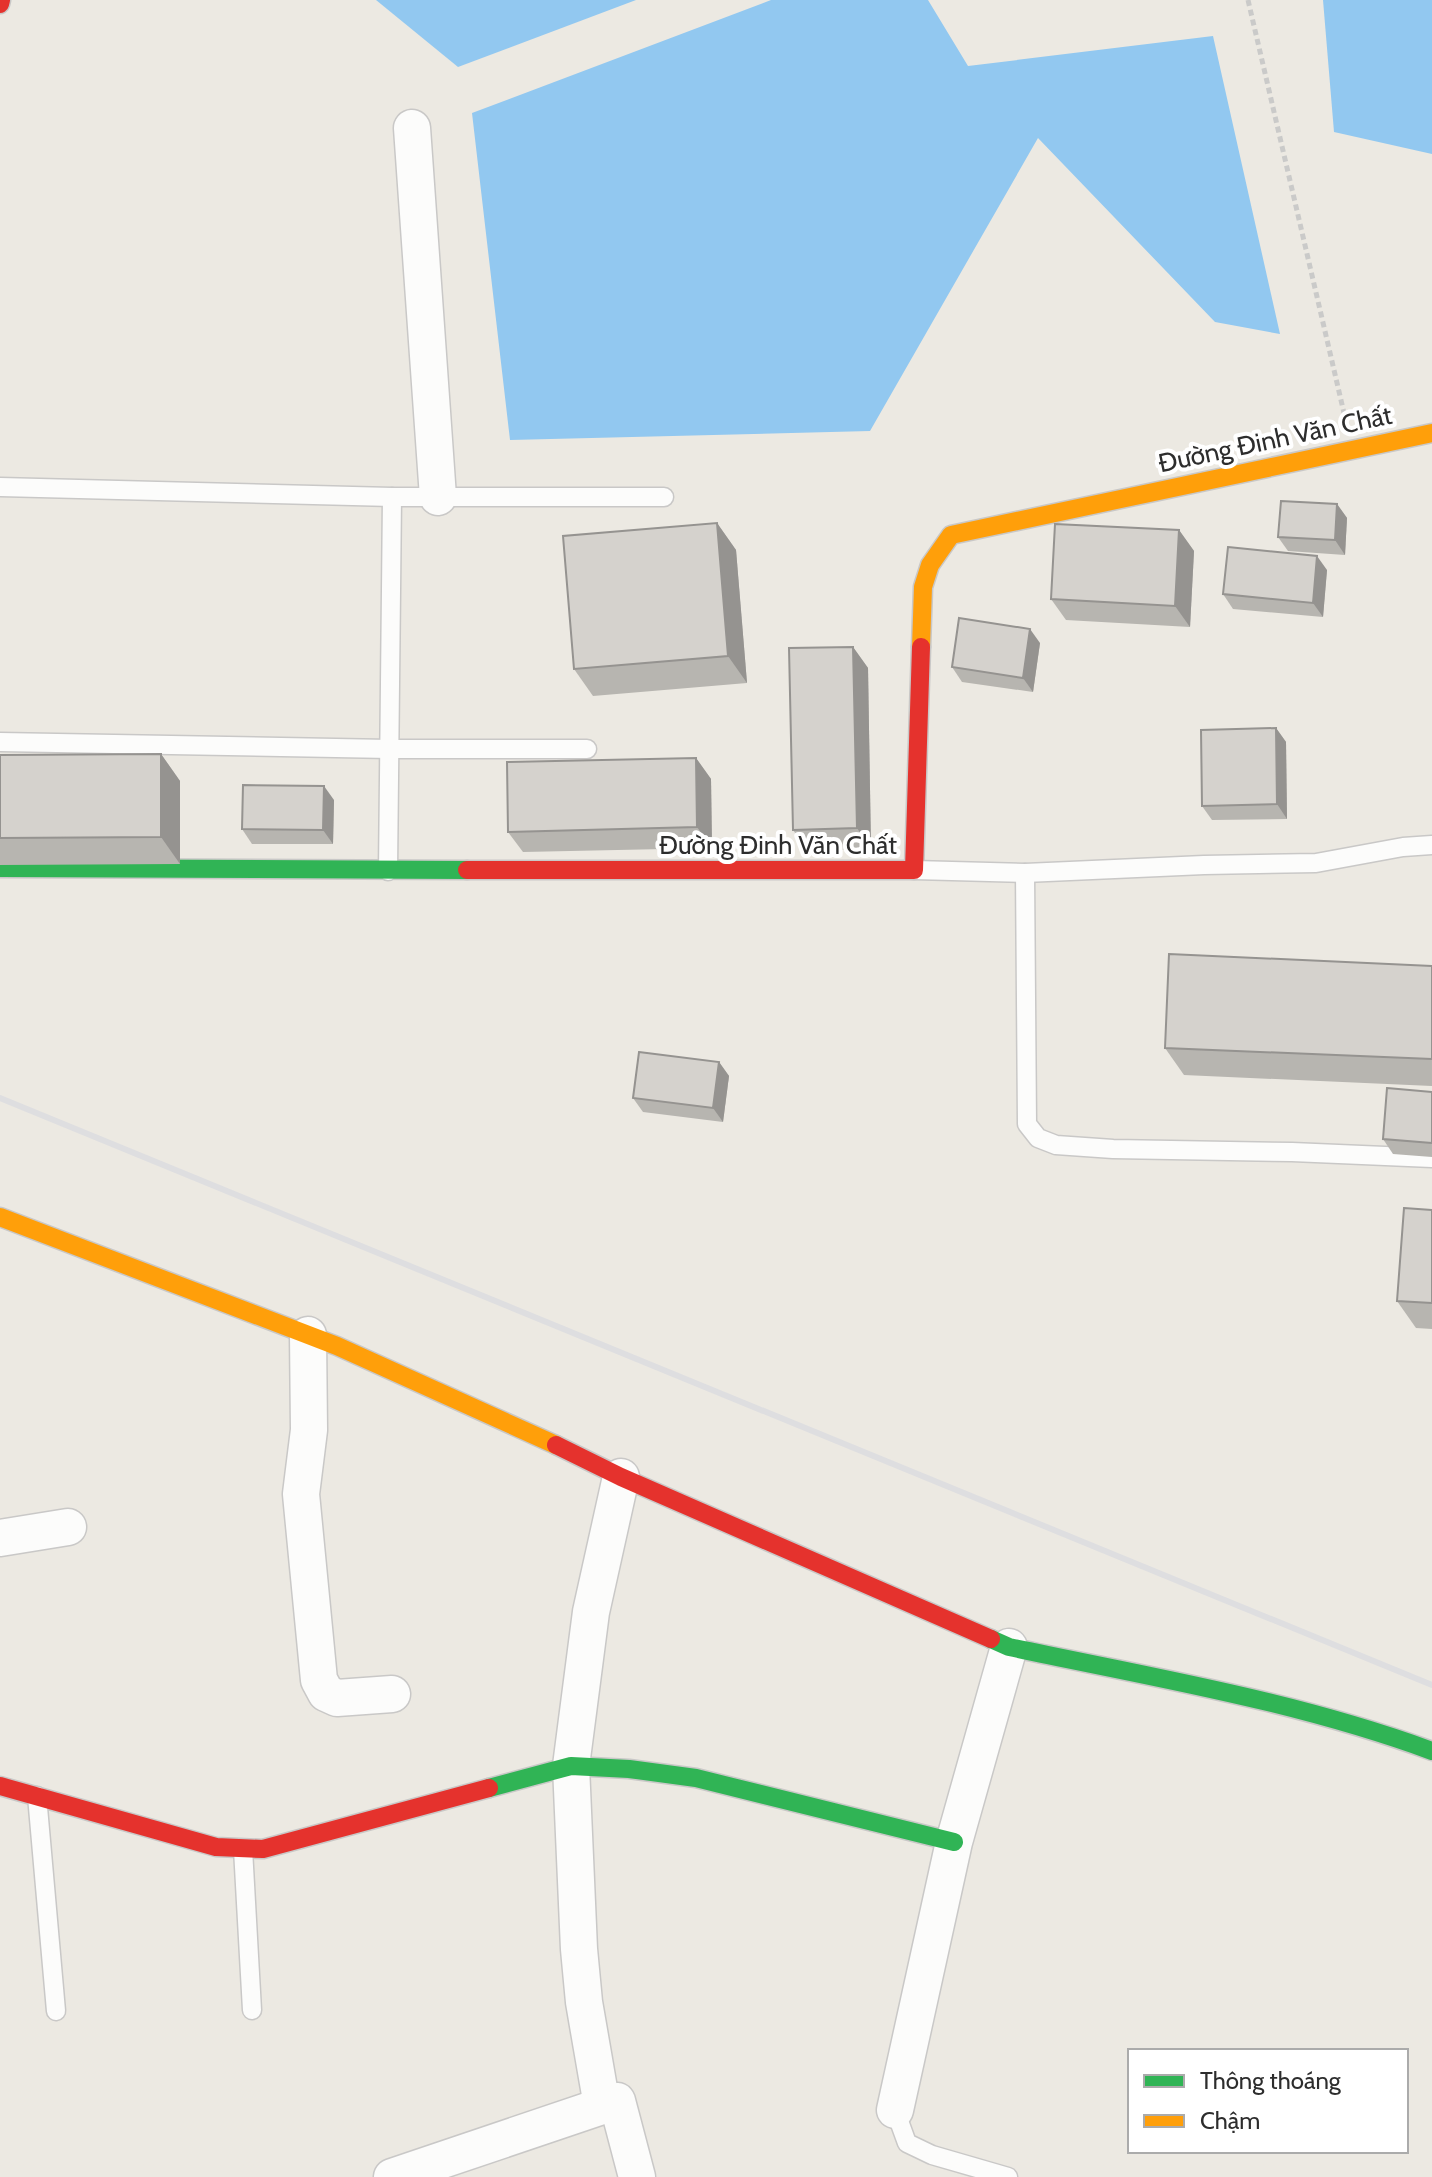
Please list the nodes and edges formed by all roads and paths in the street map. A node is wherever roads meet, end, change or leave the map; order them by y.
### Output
1 (1248, 0) edge
2 (412, 128) dead end
3 (1432, 433) edge
4 (1352, 449) junction
5 (0, 487) edge
6 (392, 497) junction
7 (438, 497) junction
8 (664, 497) dead end
9 (0, 742) edge
10 (390, 749) junction
11 (587, 749) dead end
12 (1432, 845) edge
13 (0, 868) edge
14 (914, 870) junction
15 (388, 871) junction
16 (1025, 873) junction
17 (1432, 1158) edge
18 (0, 1217) edge
19 (308, 1335) junction
20 (621, 1477) junction
21 (68, 1527) dead end
22 (0, 1538) edge
23 (1009, 1647) junction
24 (392, 1694) dead end
25 (1432, 1751) edge
26 (571, 1766) junction
27 (0, 1786) edge
28 (37, 1796) junction
29 (954, 1842) junction
30 (243, 1849) junction
31 (252, 2010) dead end
32 (56, 2011) dead end
33 (602, 2106) junction
34 (895, 2110) joint
35 (392, 2177) edge
36 (637, 2177) edge
37 (1008, 2177) edge

1 - 4 path
2 - 7 street
3 - 4 street, Đường Đinh Văn Chất
4 - 14 street, Đường Đinh Văn Chất
5 - 6 lane
6 - 7 lane
6 - 10 lane
7 - 8 lane
9 - 10 lane
10 - 11 lane
10 - 15 lane
12 - 16 lane
13 - 15 street, Đường Đinh Văn Chất
14 - 15 street, Đường Đinh Văn Chất
14 - 16 lane
16 - 17 lane
18 - 19 street
19 - 20 street
19 - 24 street
20 - 23 street
20 - 26 street
21 - 22 street
23 - 25 street
23 - 29 street
26 - 29 street
26 - 30 street
26 - 33 street
27 - 28 street
28 - 30 street
28 - 32 lane
29 - 34 street
30 - 31 lane
33 - 35 street
33 - 36 street
34 - 37 lane

